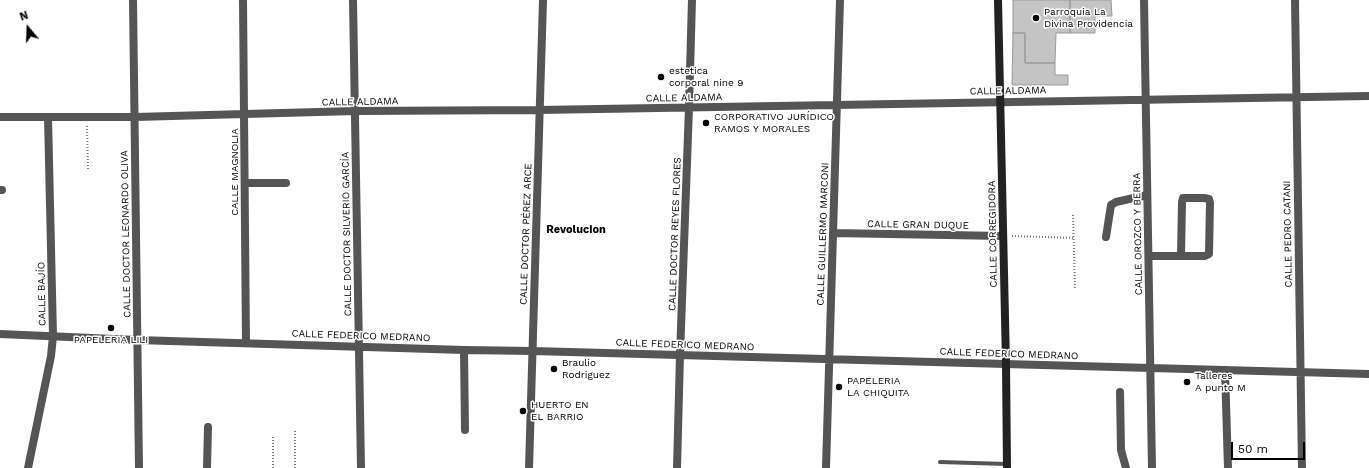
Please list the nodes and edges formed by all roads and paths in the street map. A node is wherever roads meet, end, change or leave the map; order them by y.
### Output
1 (133, 0) edge
2 (243, 0) edge
3 (353, 0) edge
4 (543, 0) edge
5 (692, 0) edge
6 (840, 0) edge
7 (998, 0) edge
8 (1144, 0) edge
9 (1295, 0) edge
10 (1369, 96) edge
11 (1296, 97) junction
12 (1145, 100) junction
13 (1000, 101) junction
14 (837, 105) junction
15 (690, 107) junction
16 (539, 110) junction
17 (355, 111) junction
18 (244, 115) junction
19 (0, 117) edge
20 (48, 117) junction
21 (87, 117) junction
22 (135, 117) junction
23 (88, 169) dead end
24 (245, 183) junction
25 (286, 183) dead end
26 (1148, 195) junction
27 (1073, 215) dead end
28 (833, 234) junction
29 (1003, 236) junction
30 (1106, 237) dead end
31 (1074, 238) junction
32 (1149, 256) junction
33 (1181, 256) junction
34 (1075, 288) dead end
35 (0, 334) edge
36 (53, 336) junction
37 (137, 340) junction
38 (246, 343) junction
39 (359, 346) junction
40 (464, 350) junction
41 (533, 351) junction
42 (680, 355) junction
43 (829, 359) junction
44 (1006, 363) junction
45 (1151, 368) junction
46 (1225, 370) junction
47 (1300, 372) junction
48 (1369, 374) edge
49 (1120, 392) dead end
50 (208, 427) dead end
51 (464, 430) dead end
52 (295, 431) dead end
53 (273, 437) dead end
54 (940, 462) dead end
55 (1007, 466) edge
56 (28, 468) edge
57 (139, 468) edge
58 (207, 468) edge
59 (273, 468) edge
60 (295, 468) edge
61 (361, 468) edge
62 (530, 468) edge
63 (677, 468) edge
64 (826, 468) edge
65 (1126, 468) edge
66 (1152, 468) edge
67 (1228, 468) edge
68 (1302, 468) edge

1 - 22 street, CALLE DOCTOR LEONARDO OLIVA
2 - 18 street, CALLE MAGNOLIA
3 - 17 street, CALLE DOCTOR SILVERIO GARCÍA
4 - 16 street, CALLE DOCTOR PÉREZ ARCE
5 - 15 street, CALLE DOCTOR REYES FLORES
6 - 14 street, CALLE GUILLERMO MARCONI
7 - 13 street, CALLE CORREGIDORA
8 - 12 street, CALLE OROZCO Y BERRA
9 - 11 street, CALLE PEDRO CATANI
10 - 11 street, CALLE ALDAMA
11 - 12 street, CALLE ALDAMA
11 - 47 street, CALLE PEDRO CATANI
12 - 13 street, CALLE ALDAMA
12 - 26 street, CALLE OROZCO Y BERRA
13 - 14 street, CALLE ALDAMA
13 - 29 street, CALLE CORREGIDORA
14 - 15 street, CALLE ALDAMA
14 - 28 street, CALLE GUILLERMO MARCONI
15 - 16 street, CALLE ALDAMA
15 - 42 street, CALLE DOCTOR REYES FLORES
16 - 17 street, CALLE ALDAMA
16 - 41 street, CALLE DOCTOR PÉREZ ARCE
17 - 18 street, CALLE ALDAMA
17 - 39 street, CALLE DOCTOR SILVERIO GARCÍA
18 - 22 street, CALLE ALDAMA
18 - 24 street, CALLE MAGNOLIA
19 - 20 street, CALLE ALDAMA
20 - 21 street, CALLE ALDAMA
20 - 36 street, CALLE BAJÍO
21 - 22 street, CALLE ALDAMA
21 - 23 path
22 - 37 street, CALLE DOCTOR LEONARDO OLIVA
24 - 25 street
24 - 38 street, CALLE MAGNOLIA
26 - 30 street
26 - 32 street, CALLE OROZCO Y BERRA
27 - 31 path
28 - 29 street, CALLE GRAN DUQUE
28 - 43 street, CALLE GUILLERMO MARCONI
29 - 31 path
29 - 44 street, CALLE CORREGIDORA
31 - 34 path
32 - 33 street
32 - 45 street, CALLE OROZCO Y BERRA
33 - 33 street
35 - 36 street, CALLE FEDERICO MEDRANO
36 - 37 street, CALLE FEDERICO MEDRANO
36 - 56 street, CALLE BAJÍO
37 - 38 street, CALLE FEDERICO MEDRANO
37 - 57 street, CALLE DOCTOR LEONARDO OLIVA
38 - 39 street, CALLE FEDERICO MEDRANO
39 - 40 street, CALLE FEDERICO MEDRANO
39 - 61 street, CALLE DOCTOR SILVERIO GARCÍA
40 - 41 street, CALLE FEDERICO MEDRANO
40 - 51 street
41 - 42 street, CALLE FEDERICO MEDRANO
41 - 62 street, CALLE DOCTOR PÉREZ ARCE
42 - 43 street, CALLE FEDERICO MEDRANO
42 - 63 street, CALLE DOCTOR REYES FLORES
43 - 44 street, CALLE FEDERICO MEDRANO
43 - 64 street, CALLE GUILLERMO MARCONI
44 - 45 street, CALLE FEDERICO MEDRANO
44 - 55 street, CALLE CORREGIDORA
45 - 46 street, CALLE FEDERICO MEDRANO
45 - 66 street, CALLE OROZCO Y BERRA
46 - 47 street, CALLE FEDERICO MEDRANO
46 - 67 street
47 - 48 street, CALLE FEDERICO MEDRANO
47 - 68 street, CALLE PEDRO CATANI
49 - 65 street
50 - 58 street
52 - 60 path
53 - 59 path
54 - 55 lane

